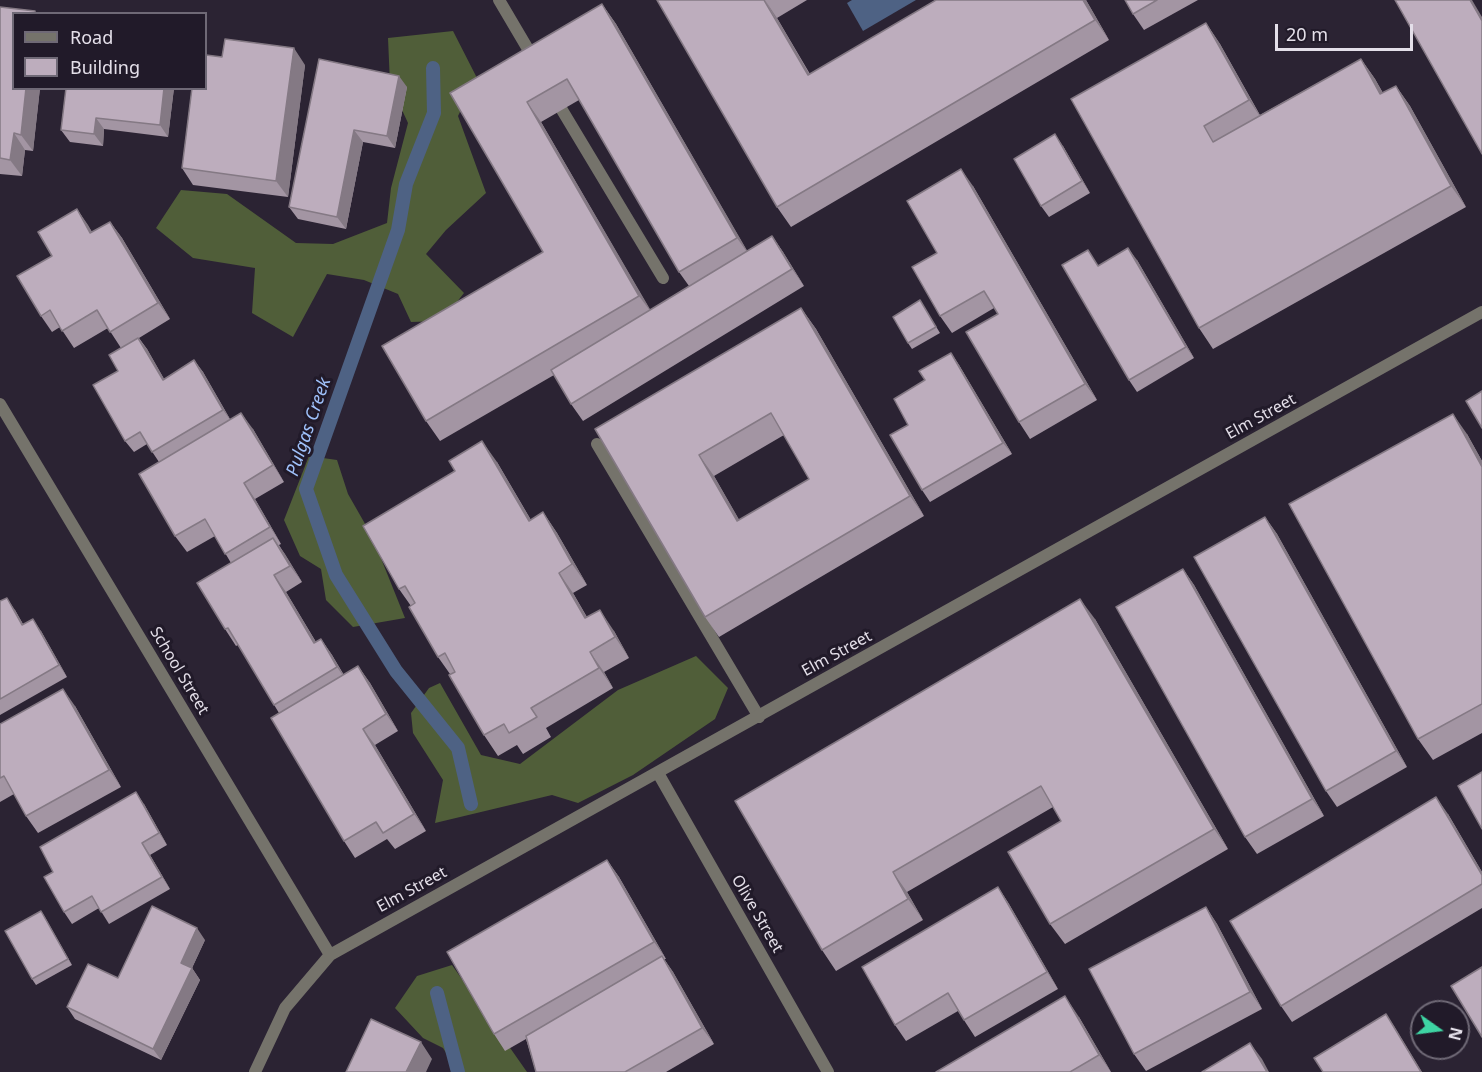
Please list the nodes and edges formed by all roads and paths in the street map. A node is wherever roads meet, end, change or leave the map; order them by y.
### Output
1 (499, 0) edge
2 (540, 70) edge
3 (562, 110) edge
4 (663, 278) edge
5 (1482, 312) edge
6 (0, 404) edge
7 (597, 444) edge
8 (759, 717) junction
9 (658, 773) junction
10 (330, 955) junction
11 (255, 1072) edge
12 (828, 1072) edge

1 - 2 street
3 - 4 street
5 - 8 street, Elm Street
6 - 10 street, School Street
7 - 8 street
8 - 9 street, Elm Street
9 - 10 street, Elm Street
9 - 12 street, Olive Street
10 - 11 street, Elm Street

